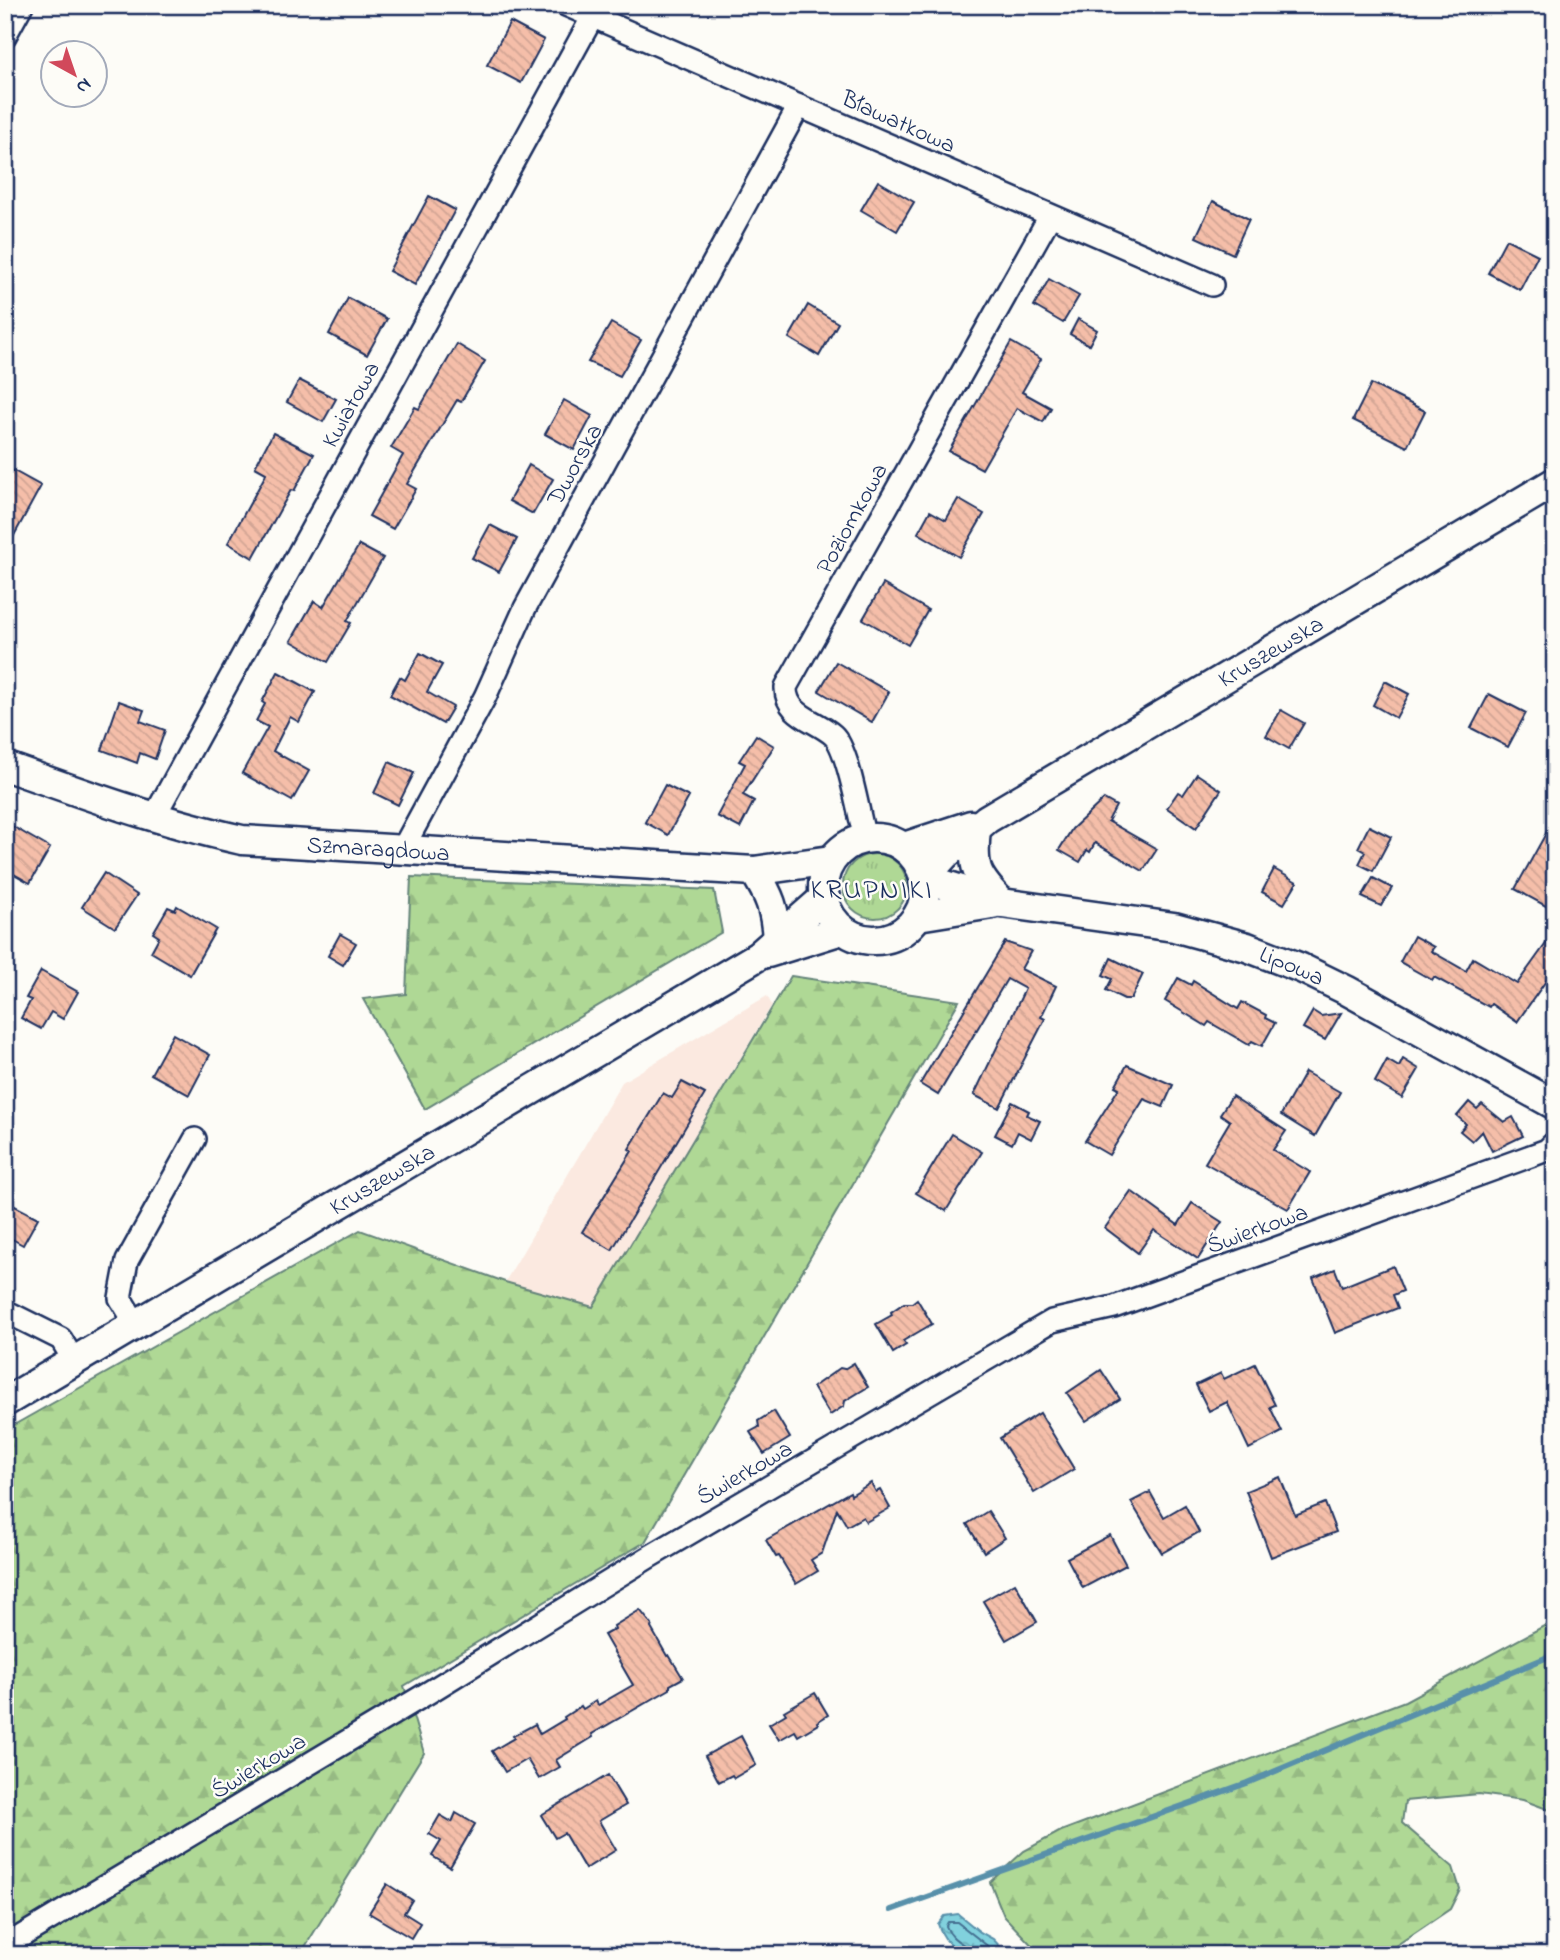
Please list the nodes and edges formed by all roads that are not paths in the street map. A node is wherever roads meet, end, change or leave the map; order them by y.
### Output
1 (22, 5) edge
2 (566, 5) edge
3 (593, 16) junction
4 (5, 36) edge
5 (799, 106) junction
6 (1050, 216) junction
7 (1212, 285) dead end
8 (1555, 482) edge
9 (5, 766) edge
10 (153, 817) junction
11 (981, 824) junction
12 (864, 839) junction
13 (904, 848) junction
14 (402, 850) junction
15 (831, 860) junction
16 (759, 871) junction
17 (924, 878) junction
18 (825, 897) junction
19 (1002, 903) junction
20 (918, 916) junction
21 (842, 930) junction
22 (768, 947) junction
23 (1555, 1105) edge
24 (195, 1139) dead end
25 (1555, 1142) edge
26 (5, 1311) edge
27 (136, 1324) junction
28 (74, 1361) junction
29 (5, 1402) edge
30 (5, 1946) edge

1 - 4 street
2 - 3 street, Bławatkowa
3 - 5 street, Bławatkowa
3 - 10 street, Kwiatowa
5 - 6 street, Bławatkowa
5 - 14 street, Dworska
6 - 7 street, Bławatkowa
6 - 12 street, Poziomkowa
8 - 11 street, Kruszewska
9 - 10 street, Szmaragdowa
10 - 14 street, Szmaragdowa
11 - 13 street, Kruszewska
11 - 17 street, Kruszewska
11 - 19 street
12 - 13 street
12 - 15 street
13 - 17 street
14 - 16 street, Szmaragdowa
15 - 16 street, Szmaragdowa
15 - 18 street
16 - 18 street, Szmaragdowa
16 - 22 street
17 - 19 street, Lipowa
17 - 20 street
18 - 21 street
18 - 22 street, Kruszewska
19 - 20 street, Lipowa
19 - 23 street, Lipowa
20 - 21 street
21 - 22 street, Kruszewska
22 - 27 street, Kruszewska
24 - 27 street
25 - 30 street, Świerkowa
26 - 28 street
27 - 28 street, Kruszewska
28 - 29 street, Kruszewska

